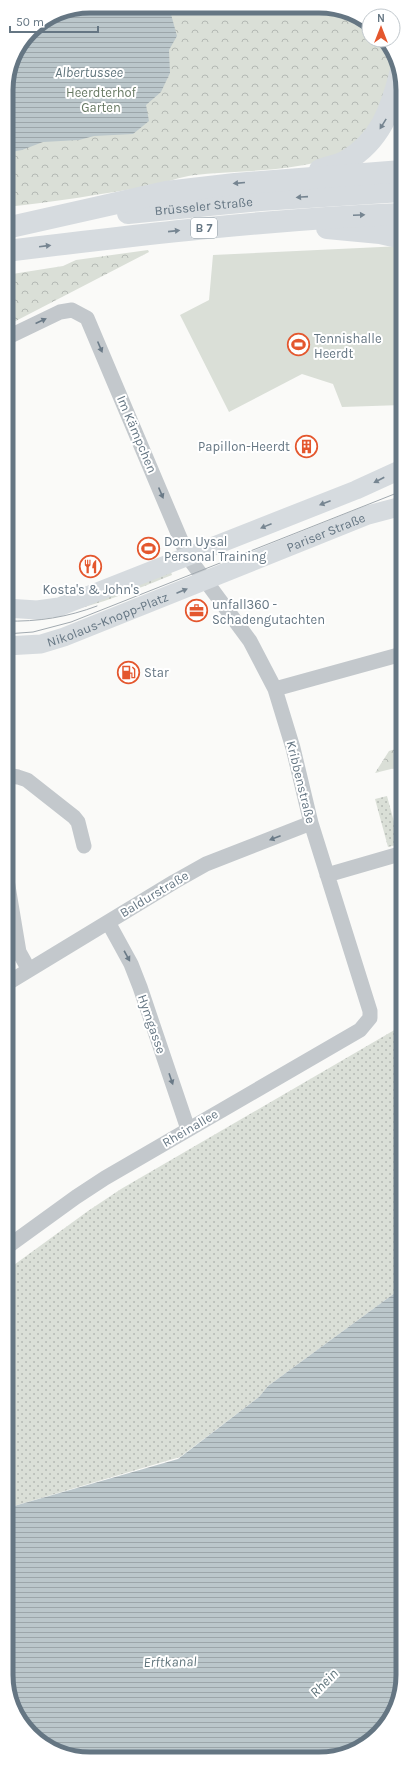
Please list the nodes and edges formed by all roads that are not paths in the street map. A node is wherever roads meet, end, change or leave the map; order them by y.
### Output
1 (396, 90) edge
2 (396, 171) edge
3 (278, 180) junction
4 (396, 191) edge
5 (396, 214) edge
6 (242, 225) junction
7 (13, 226) edge
8 (13, 227) edge
9 (396, 237) edge
10 (13, 250) edge
11 (13, 335) edge
12 (396, 472) edge
13 (396, 508) edge
14 (238, 537) junction
15 (188, 556) junction
16 (206, 580) junction
17 (13, 608) edge
18 (13, 646) edge
19 (396, 656) edge
20 (275, 689) junction
21 (13, 777) edge
22 (311, 823) junction
23 (84, 846) dead end
24 (396, 855) edge
25 (327, 875) junction
26 (13, 916) edge
27 (108, 922) junction
28 (29, 970) junction
29 (13, 980) edge
30 (370, 1011) joint
31 (188, 1129) junction
32 (13, 1243) edge

1 -> 3 highway
2 - 3 highway
3 -> 7 highway
4 -> 8 highway, Brüsseler Straße / B 7
6 -> 5 highway, Brüsseler Straße / B 7
6 - 9 highway
10 -> 6 highway, Brüsseler Straße / B 7
11 -> 15 street, Im Kämpchen
12 -> 14 main road, Pariser Straße
13 - 16 main road, Pariser Straße
14 - 15 main road, Pariser Straße
14 - 16 street, Pariser Straße
15 - 16 street
15 - 17 main road
18 -> 16 main road, Nikolaus-Knopp-Platz
16 - 20 street, Kribbenstraße
19 - 20 street
20 - 22 street, Kribbenstraße
21 - 23 street
22 - 25 street, Kribbenstraße
22 -> 27 street, Baldurstraße
24 - 25 street
25 - 30 street, Kribbenstraße
26 - 28 street
27 - 28 street, Baldurstraße
27 -> 31 street, Hymgasse
28 - 29 street, Baldurstraße
30 - 31 street, Rheinallee
31 - 32 street, Rheinallee

